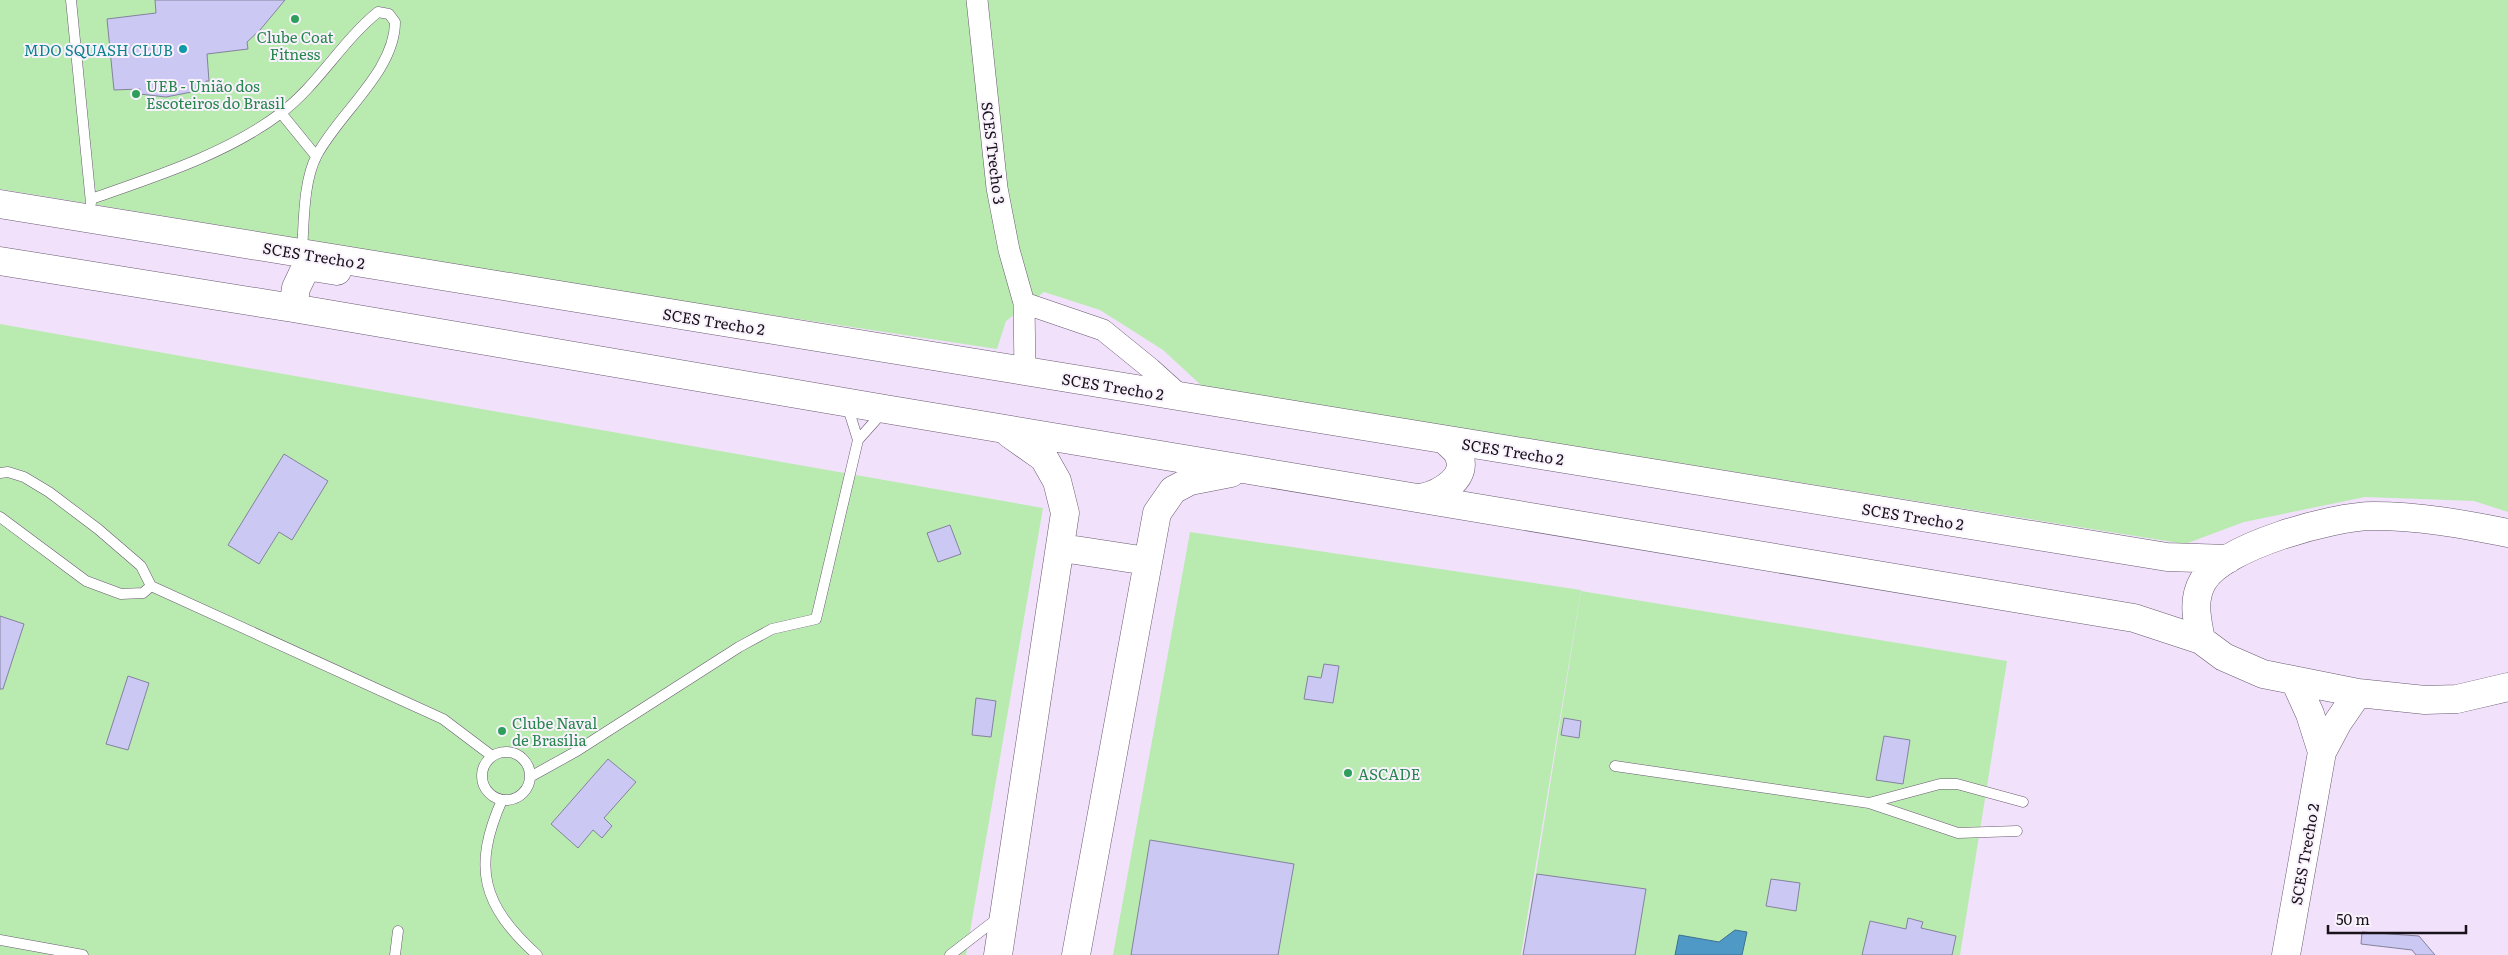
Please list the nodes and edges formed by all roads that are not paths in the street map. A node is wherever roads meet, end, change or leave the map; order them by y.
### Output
1 (71, 0) edge
2 (977, 0) edge
3 (281, 113) junction
4 (316, 156) junction
5 (0, 204) edge
6 (91, 209) junction
7 (302, 253) junction
8 (0, 261) edge
9 (435, 275) junction
10 (1024, 303) junction
11 (293, 308) junction
12 (1025, 372) junction
13 (1182, 397) junction
14 (847, 403) junction
15 (885, 410) junction
16 (1003, 429) junction
17 (858, 440) junction
18 (1445, 440) junction
19 (1248, 470) junction
20 (0, 473) edge
21 (1421, 498) junction
22 (0, 517) edge
23 (2508, 533) edge
24 (1062, 548) junction
25 (2228, 559) junction
26 (1146, 561) junction
27 (150, 586) junction
28 (2201, 640) junction
29 (2295, 681) junction
30 (2508, 687) edge
31 (2358, 693) junction
32 (2322, 752) junction
33 (492, 756) junction
34 (1615, 766) dead end
35 (530, 777) junction
36 (502, 800) junction
37 (2023, 802) dead end
38 (1869, 804) junction
39 (2017, 831) dead end
40 (1005, 913) junction
41 (398, 932) dead end
42 (0, 940) edge
43 (2288, 944) edge
44 (83, 955) edge
45 (394, 955) edge
46 (537, 955) edge
47 (950, 955) edge
48 (998, 955) edge
49 (1076, 955) edge
50 (2274, 955) edge

1 - 6 lane
2 - 10 street, SCES Trecho 3
3 - 4 lane
3 - 4 lane
3 - 6 lane
4 - 7 lane
5 - 6 main road, SCES Trecho 2
6 - 7 main road, SCES Trecho 2
7 - 9 main road, SCES Trecho 2
8 - 11 main road
9 - 11 main road
9 - 12 main road, SCES Trecho 2
10 - 12 street, SCES Trecho 3
10 - 13 street
11 - 14 main road
12 - 13 main road, SCES Trecho 2
13 - 18 main road, SCES Trecho 2
14 - 15 main road
14 - 17 lane
15 - 16 main road
15 - 17 lane
16 - 19 main road
16 - 24 main road
17 - 35 lane
18 - 21 main road
18 - 25 main road, SCES Trecho 2
19 - 21 main road
19 - 26 main road
20 - 27 lane
21 - 28 main road
22 - 27 lane
23 - 25 main road
24 - 26 main road
24 - 40 main road
25 - 28 main road
26 - 49 main road
27 - 33 lane
28 - 29 main road
29 - 31 main road
29 - 32 main road, SCES Trecho 2
30 - 31 main road
31 - 32 main road, SCES Trecho 2
32 - 43 main road, SCES Trecho 2
33 - 35 lane
33 - 36 lane
34 - 38 lane
35 - 36 lane
36 - 46 lane
37 - 38 lane
38 - 39 lane
40 - 47 lane
40 - 48 main road
41 - 45 lane
42 - 44 lane
43 - 50 lane

